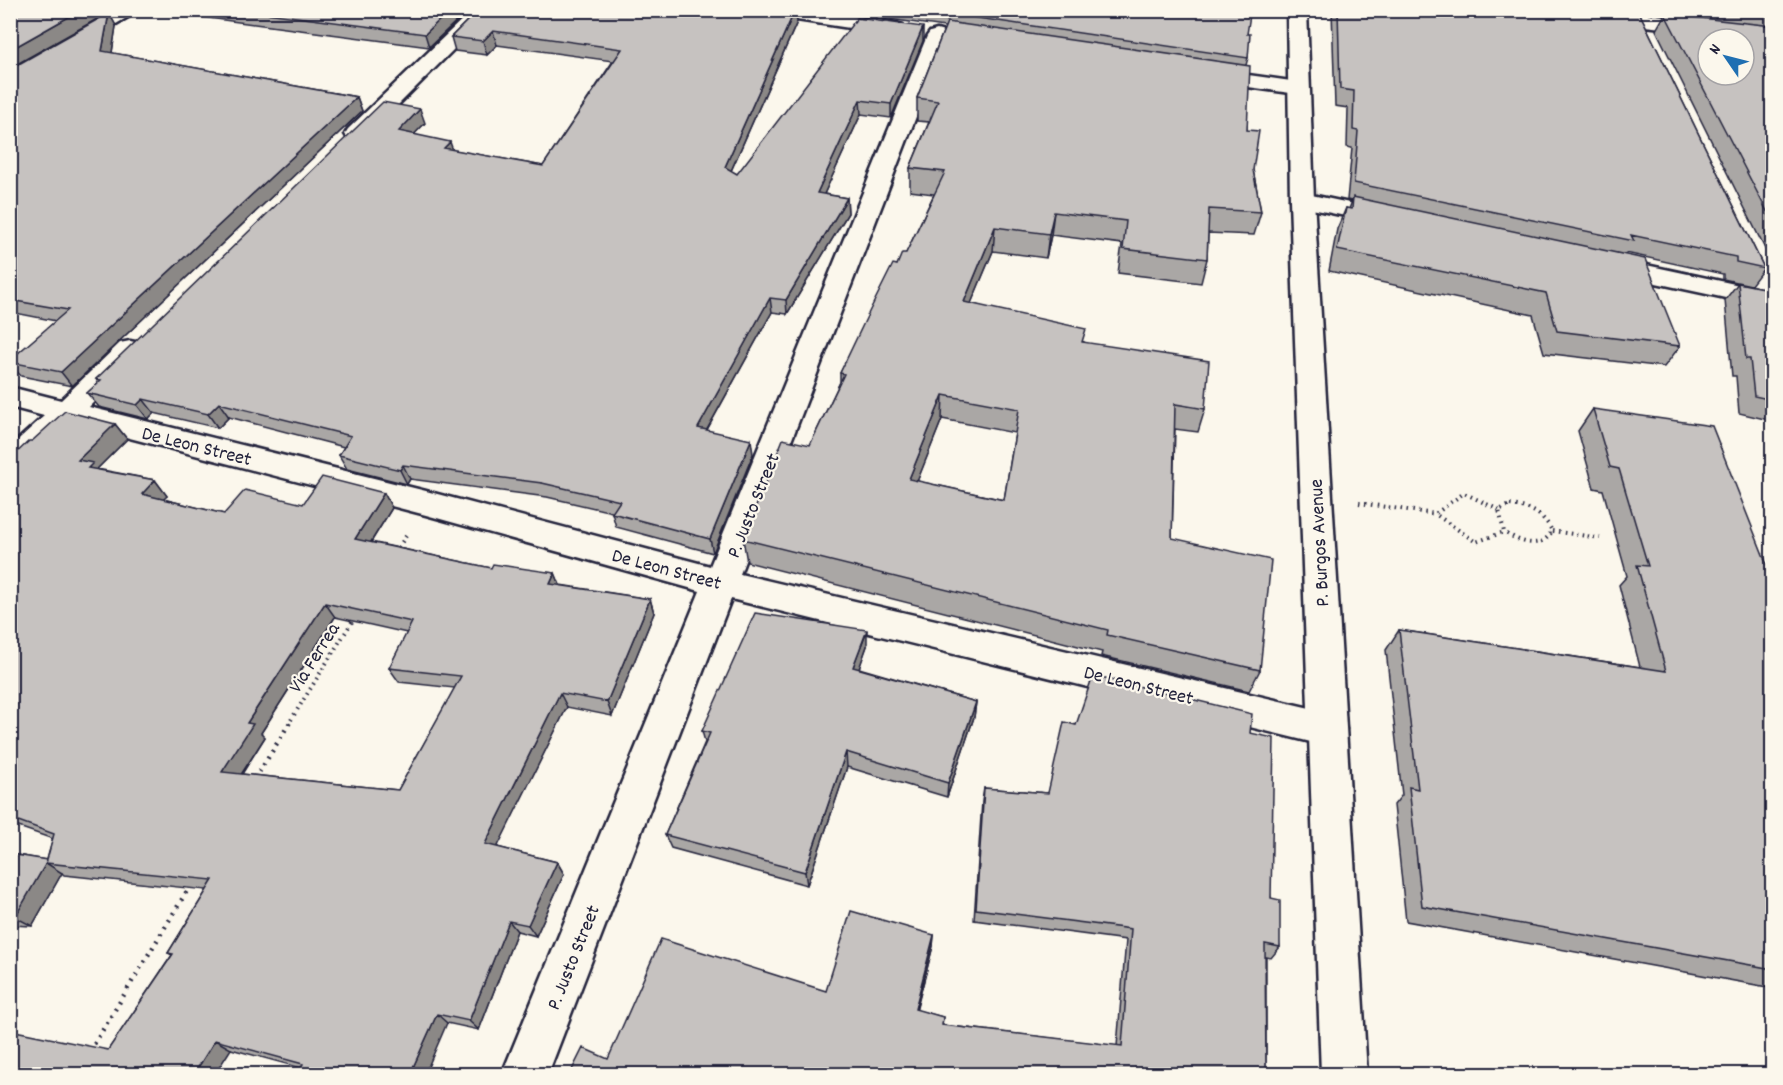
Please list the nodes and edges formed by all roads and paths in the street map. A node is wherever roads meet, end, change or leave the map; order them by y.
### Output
1 (131, 10) edge
2 (484, 10) edge
3 (770, 10) edge
4 (1297, 10) edge
5 (1560, 10) edge
6 (1637, 16) edge
7 (1773, 35) edge
8 (1649, 42) edge
9 (1181, 71) edge
10 (10, 80) edge
11 (1298, 88) junction
12 (339, 150) edge
13 (1302, 200) junction
14 (1417, 224) edge
15 (1589, 261) edge
16 (1762, 274) edge
17 (1773, 297) edge
18 (151, 329) edge
19 (10, 397) edge
20 (66, 411) junction
21 (10, 466) edge
22 (1316, 497) junction
23 (426, 503) junction
24 (1499, 510) junction
25 (1435, 514) junction
26 (1552, 531) junction
27 (1504, 532) junction
28 (1600, 538) dead end
29 (389, 563) edge
30 (722, 583) junction
31 (358, 613) edge
32 (1327, 729) junction
33 (253, 783) edge
34 (192, 883) edge
35 (88, 1054) edge
36 (525, 1074) edge
37 (1344, 1074) edge

1 - 10 street
2 - 12 street
3 - 30 street, P. Justo Street
4 - 11 street, P. Burgos Avenue
5 - 6 street
6 - 7 street
6 - 8 street
9 - 11 street
11 - 13 street, P. Burgos Avenue
13 - 14 street
13 - 22 street, P. Burgos Avenue
15 - 17 street
16 - 17 street
18 - 20 street
19 - 20 street, De Leon Street
20 - 21 street
20 - 23 street, De Leon Street
22 - 25 path
22 - 32 street, P. Burgos Avenue
23 - 29 path
23 - 30 street, De Leon Street
24 - 25 path
24 - 26 path
24 - 27 path
25 - 27 path
26 - 27 path
26 - 28 path
30 - 32 street, De Leon Street
30 - 36 street, P. Justo Street
31 - 33 path, Via Ferrea
32 - 37 street, P. Burgos Avenue
34 - 35 path

